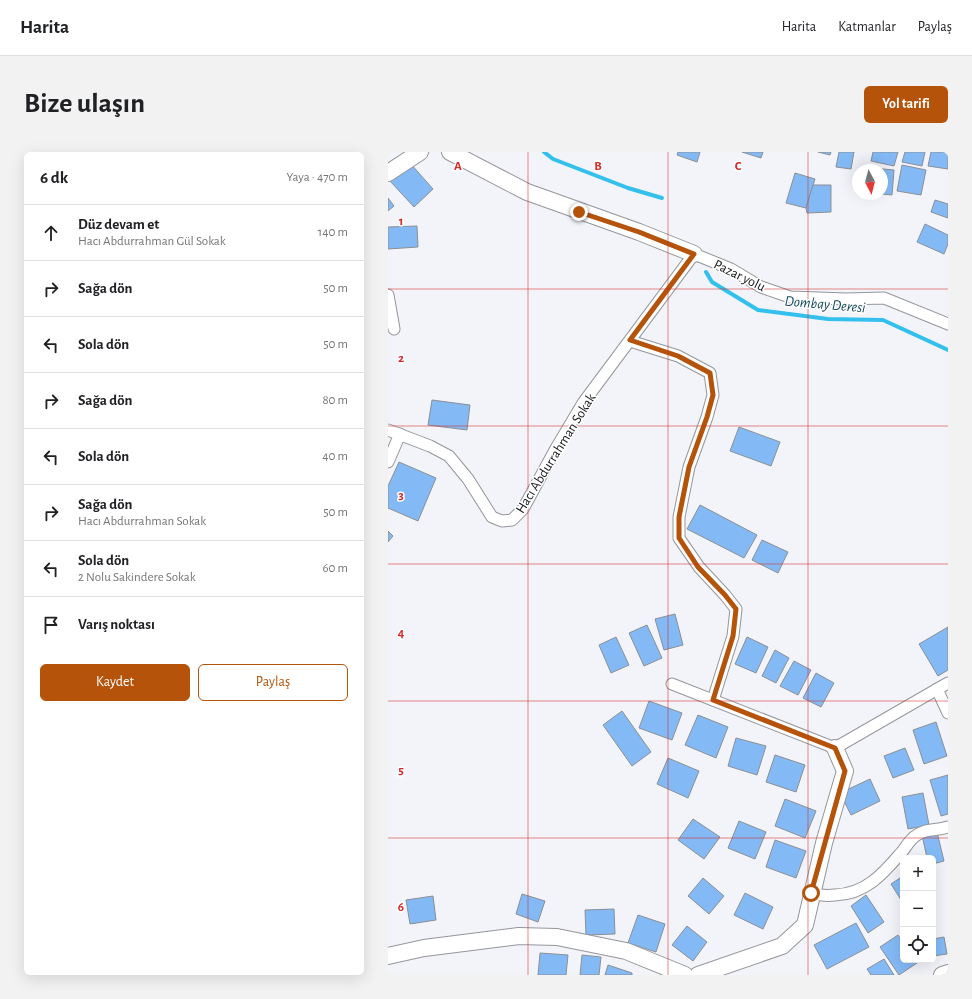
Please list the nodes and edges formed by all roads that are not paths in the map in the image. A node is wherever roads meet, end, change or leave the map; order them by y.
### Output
1 (420, 152) edge
2 (450, 152) edge
3 (388, 173) edge
4 (694, 254) junction
5 (388, 295) edge
6 (948, 324) edge
7 (394, 329) dead end
8 (630, 340) junction
9 (388, 430) edge
10 (400, 434) junction
11 (388, 462) edge
12 (948, 683) edge
13 (672, 684) dead end
14 (937, 689) junction
15 (713, 700) junction
16 (948, 713) edge
17 (835, 748) junction
18 (948, 827) edge
19 (811, 893) junction
20 (388, 956) edge
21 (948, 973) edge
22 (685, 975) edge
23 (698, 975) edge
24 (942, 975) edge

1 - 3 street
2 - 4 street
4 - 6 street, Pazar yolu
4 - 8 street, Hacı Abdurrahman Sokak
5 - 7 street
8 - 10 street, Hacı Abdurrahman Sokak
8 - 15 street
9 - 10 street, Hacı Abdurrahman Sokak
10 - 11 street
12 - 14 street
13 - 15 street
14 - 16 street
14 - 17 street
15 - 17 street
17 - 19 street
18 - 19 street
19 - 23 street
20 - 22 street
21 - 24 street

